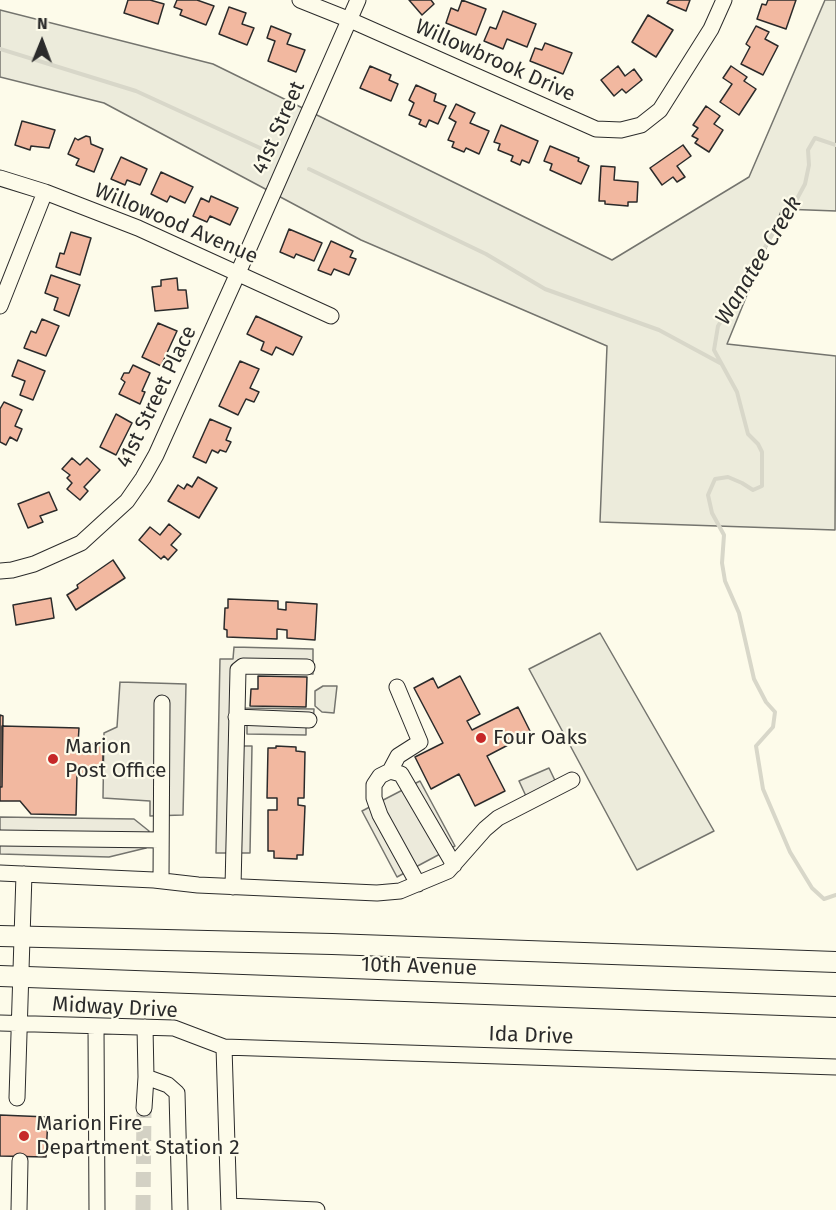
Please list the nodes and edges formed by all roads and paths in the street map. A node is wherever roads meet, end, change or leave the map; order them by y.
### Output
1 (300, 0) edge
2 (358, 0) edge
3 (724, 0) edge
4 (350, 20) junction
5 (0, 178) edge
6 (45, 192) junction
7 (238, 273) junction
8 (0, 306) edge
9 (331, 316) dead end
10 (0, 571) edge
11 (307, 667) dead end
12 (397, 687) dead end
13 (162, 703) dead end
14 (236, 717) junction
15 (309, 720) dead end
16 (390, 771) junction
17 (572, 780) dead end
18 (0, 838) edge
19 (160, 840) junction
20 (454, 865) junction
21 (0, 873) edge
22 (24, 874) junction
23 (161, 880) junction
24 (418, 884) junction
25 (233, 887) junction
26 (0, 936) edge
27 (22, 936) junction
28 (836, 962) edge
29 (0, 976) edge
30 (20, 976) junction
31 (836, 1006) edge
32 (0, 1023) edge
33 (19, 1023) junction
34 (96, 1026) junction
35 (145, 1028) junction
36 (224, 1047) junction
37 (836, 1067) edge
38 (146, 1077) junction
39 (17, 1098) dead end
40 (144, 1108) tunnel mouth
41 (20, 1161) dead end
42 (229, 1208) edge
43 (19, 1210) edge
44 (97, 1210) edge
45 (180, 1210) edge
46 (317, 1210) edge

1 - 4 street, Willowbrook Drive
2 - 4 street, 41st Street
3 - 4 street, Willowbrook Drive
4 - 7 street, 41st Street
5 - 6 street, Willowood Avenue
6 - 7 street, Willowood Avenue
6 - 8 street
7 - 9 street, Willowood Avenue
7 - 10 street, 41st Street Place
11 - 14 street
12 - 16 street
13 - 19 street
14 - 15 street
14 - 25 street
16 - 20 street
16 - 24 street
17 - 20 street
18 - 19 street
19 - 23 street
20 - 24 street
21 - 22 street
22 - 23 street
22 - 27 street
23 - 25 street
24 - 25 street
26 - 27 main road, 10th Avenue
27 - 28 main road, 10th Avenue
27 - 30 street
29 - 30 main road, 10th Avenue
30 - 31 main road, 10th Avenue
30 - 33 street
32 - 33 street, Midway Drive
33 - 34 street, Midway Drive
33 - 39 street
34 - 35 street, Midway Drive
34 - 44 street
35 - 36 street, Midway Drive
35 - 38 street
36 - 37 street, Ida Drive
36 - 42 street
38 - 40 street
38 - 45 street
41 - 43 street
42 - 46 street

